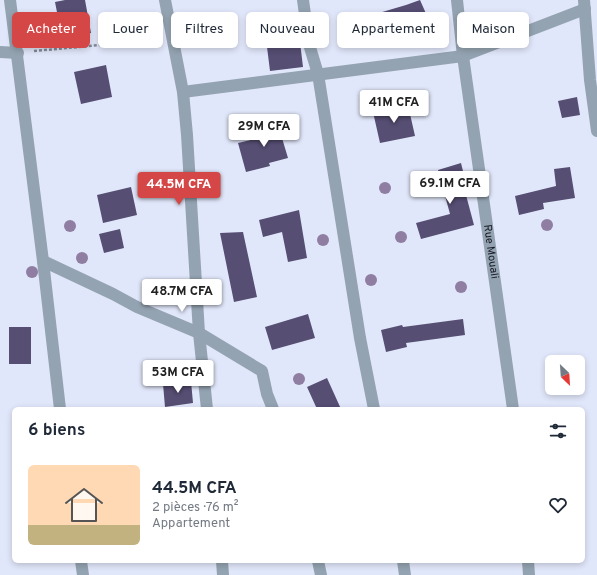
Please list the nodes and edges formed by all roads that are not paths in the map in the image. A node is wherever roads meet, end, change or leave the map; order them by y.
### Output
1 (10, 0) edge
2 (165, 0) edge
3 (302, 0) edge
4 (457, 0) edge
5 (584, 4) edge
6 (0, 52) edge
7 (18, 53) junction
8 (463, 56) junction
9 (318, 74) junction
10 (183, 92) junction
11 (597, 131) edge
12 (43, 260) junction
13 (199, 333) junction
14 (60, 407) edge
15 (207, 407) edge
16 (272, 407) edge
17 (374, 407) edge
18 (514, 407) edge
19 (81, 563) edge
20 (222, 563) edge
21 (318, 563) edge
22 (403, 563) edge
23 (528, 563) edge
24 (83, 575) edge
25 (223, 575) edge
26 (321, 575) edge
27 (405, 575) edge
28 (528, 575) edge

1 - 7 street
2 - 10 street
3 - 9 street
4 - 8 street, Rue Mouali
5 - 8 street
5 - 11 street
6 - 7 street
7 - 12 street
8 - 9 street
8 - 18 street, Rue Mouali
9 - 10 street
9 - 17 street
10 - 13 street
12 - 13 street
12 - 14 street
13 - 15 street
13 - 16 street
19 - 24 street
20 - 25 street
21 - 26 street
22 - 27 street
23 - 28 street

